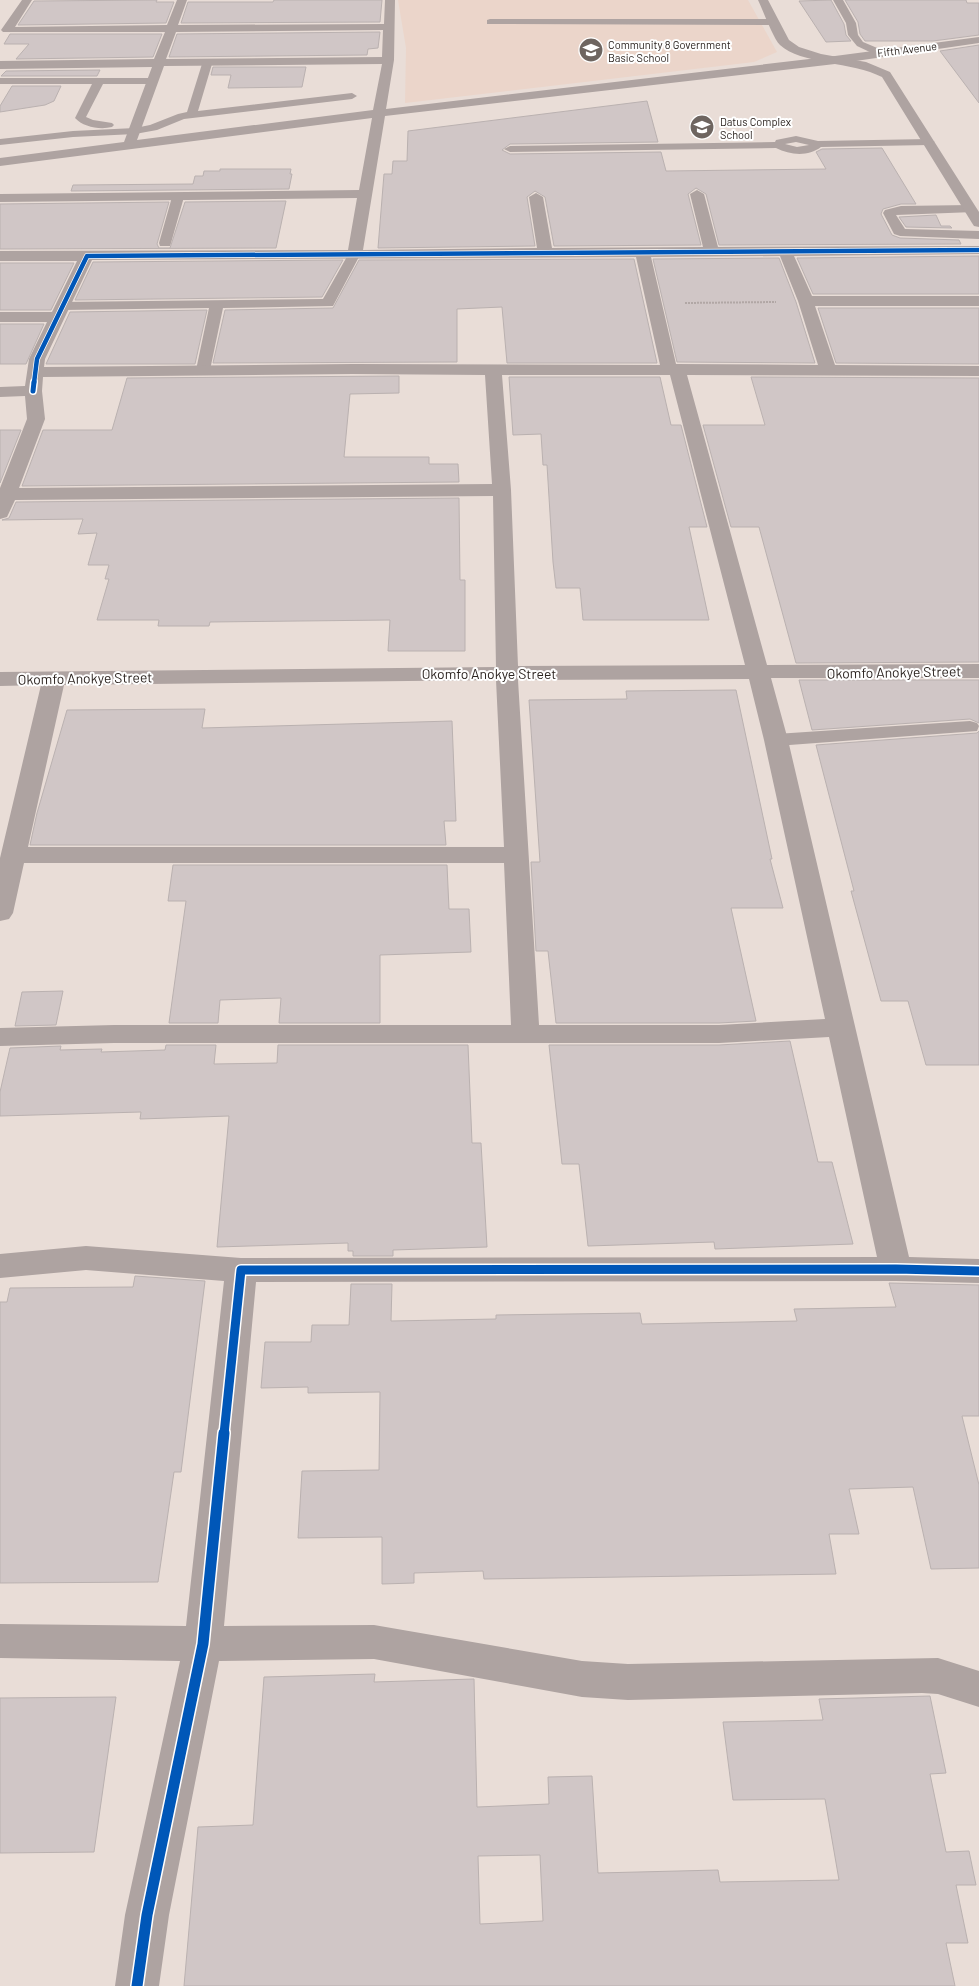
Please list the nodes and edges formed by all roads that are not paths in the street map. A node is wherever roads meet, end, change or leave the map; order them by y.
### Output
1 (27, 0) edge
2 (182, 0) edge
3 (390, 0) edge
4 (763, 0) edge
5 (838, 0) edge
6 (490, 22) dead end
7 (774, 22) junction
8 (390, 27) junction
9 (171, 30) junction
10 (979, 40) edge
11 (878, 52) junction
12 (388, 60) junction
13 (835, 60) junction
14 (159, 64) junction
15 (206, 64) junction
16 (0, 65) edge
17 (0, 81) edge
18 (99, 81) junction
19 (153, 81) junction
20 (352, 96) dead end
21 (380, 113) junction
22 (192, 114) junction
23 (136, 130) junction
24 (0, 142) edge
25 (929, 142) junction
26 (129, 146) junction
27 (510, 149) dead end
28 (0, 162) edge
29 (365, 194) junction
30 (698, 194) dead end
31 (536, 196) dead end
32 (178, 197) junction
33 (0, 198) edge
34 (970, 209) junction
35 (979, 223) edge
36 (979, 235) edge
37 (165, 243) dead end
38 (979, 250) edge
39 (785, 251) junction
40 (642, 252) junction
41 (712, 252) junction
42 (354, 253) junction
43 (545, 253) junction
44 (0, 256) edge
45 (87, 256) junction
46 (806, 301) junction
47 (979, 301) edge
48 (216, 305) junction
49 (60, 312) junction
50 (0, 317) edge
51 (493, 368) junction
52 (673, 369) junction
53 (203, 370) junction
54 (828, 371) junction
55 (979, 371) edge
56 (35, 372) junction
57 (34, 391) junction
58 (0, 392) edge
59 (6, 490) edge
60 (502, 490) junction
61 (0, 513) edge
62 (979, 671) edge
63 (507, 673) junction
64 (760, 673) junction
65 (54, 678) junction
66 (0, 679) edge
67 (970, 727) dead end
68 (776, 740) junction
69 (518, 854) junction
70 (14, 855) junction
71 (0, 913) edge
72 (841, 1027) junction
73 (526, 1035) junction
74 (0, 1037) edge
75 (0, 1266) edge
76 (896, 1269) junction
77 (241, 1270) junction
78 (979, 1271) edge
79 (0, 1641) edge
80 (203, 1644) junction
81 (979, 1690) edge
82 (138, 1986) edge

1 - 9 street
2 - 9 street
3 - 8 street
4 - 7 street
5 - 11 lane
6 - 7 lane
7 - 13 street
8 - 9 street
8 - 12 street
9 - 14 street
10 - 11 street, Fifth Avenue
11 - 13 street, Fifth Avenue
12 - 15 street
12 - 21 street
13 - 21 street
13 - 25 street
14 - 15 street
14 - 16 street
14 - 19 street
15 - 22 lane
17 - 18 lane
18 - 19 lane
18 - 23 lane
19 - 23 street
20 - 22 lane
21 - 26 street
21 - 29 street
22 - 23 lane
23 - 24 lane
23 - 26 street
25 - 27 lane
25 - 34 street
26 - 28 street
29 - 32 street
29 - 42 street
30 - 41 street
31 - 43 street
32 - 33 street
32 - 37 lane
34 - 35 street
34 - 36 lane
38 - 39 street
39 - 41 street
39 - 46 street
40 - 41 street
40 - 43 street
40 - 52 street
42 - 43 street
42 - 45 street
42 - 48 lane
44 - 45 street
45 - 49 street
46 - 47 street
46 - 54 street
48 - 49 lane
48 - 53 lane
49 - 50 street
49 - 56 street
51 - 52 street
51 - 53 street
51 - 60 street
52 - 54 street
52 - 64 street
53 - 56 street
54 - 55 street
56 - 57 street
57 - 58 street
57 - 59 street
59 - 60 street
59 - 61 street
60 - 63 street
62 - 64 street, Okomfo Anokye Street
63 - 64 street, Okomfo Anokye Street
63 - 65 street, Okomfo Anokye Street
63 - 69 street
64 - 68 street
65 - 66 street, Okomfo Anokye Street
65 - 70 street
67 - 68 lane
68 - 72 street
69 - 70 street
69 - 73 street
70 - 71 street
72 - 73 street
72 - 76 street
73 - 74 street
75 - 77 street
76 - 77 street
76 - 78 street
77 - 80 street
79 - 80 street
80 - 81 street
80 - 82 street

